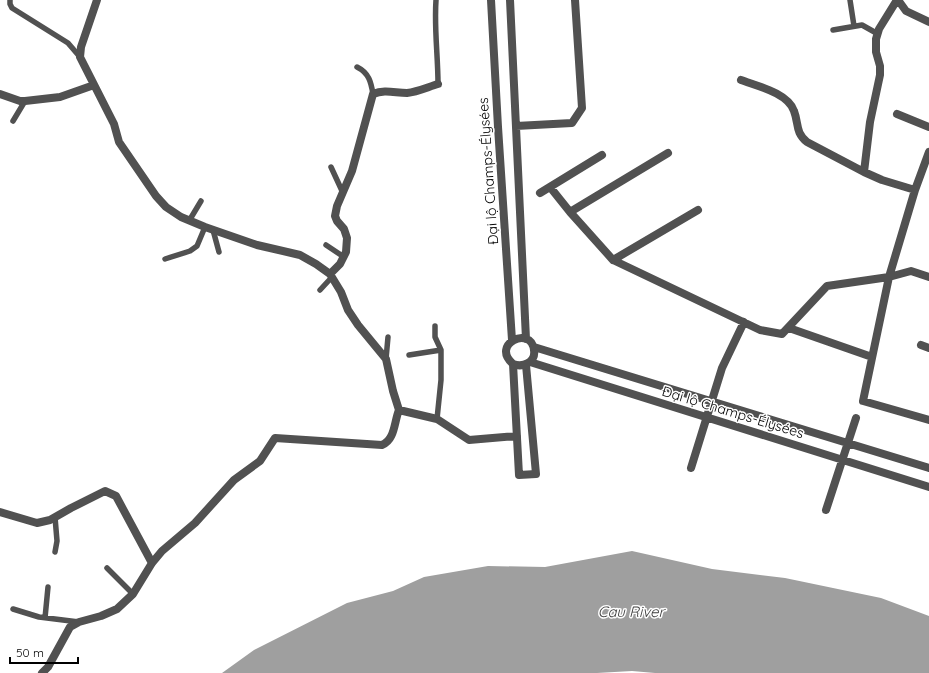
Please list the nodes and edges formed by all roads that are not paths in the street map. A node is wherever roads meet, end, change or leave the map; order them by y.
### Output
1 (10, 0) edge
2 (97, 0) edge
3 (436, 0) edge
4 (491, 0) edge
5 (510, 0) edge
6 (575, 0) edge
7 (850, 0) edge
8 (897, 0) edge
9 (929, 22) edge
10 (854, 26) junction
11 (833, 30) dead end
12 (878, 34) junction
13 (80, 57) junction
14 (357, 67) dead end
15 (741, 80) dead end
16 (438, 84) joint
17 (94, 85) junction
18 (0, 94) edge
19 (373, 94) junction
20 (25, 101) junction
21 (897, 114) dead end
22 (13, 121) dead end
23 (516, 126) junction
24 (929, 126) edge
25 (929, 152) edge
26 (668, 153) dead end
27 (602, 155) dead end
28 (331, 167) dead end
29 (864, 172) junction
30 (550, 187) junction
31 (915, 190) junction
32 (343, 193) junction
33 (540, 193) dead end
34 (201, 201) dead end
35 (698, 210) dead end
36 (570, 212) junction
37 (189, 221) junction
38 (209, 229) junction
39 (326, 244) dead end
40 (219, 252) dead end
41 (344, 257) junction
42 (164, 259) dead end
43 (613, 260) junction
44 (331, 276) junction
45 (889, 277) junction
46 (929, 277) edge
47 (320, 290) dead end
48 (744, 322) junction
49 (435, 326) dead end
50 (789, 328) junction
51 (388, 337) dead end
52 (526, 339) junction
53 (512, 340) junction
54 (534, 347) junction
55 (441, 350) junction
56 (409, 355) dead end
57 (872, 357) junction
58 (386, 359) junction
59 (528, 363) junction
60 (513, 364) junction
61 (711, 402) junction
62 (399, 410) junction
63 (706, 417) junction
64 (856, 418) dead end
65 (437, 419) junction
66 (929, 420) edge
67 (517, 436) junction
68 (847, 443) junction
69 (842, 460) junction
70 (691, 468) dead end
71 (929, 468) edge
72 (929, 487) edge
73 (826, 510) dead end
74 (0, 512) edge
75 (56, 517) junction
76 (55, 552) dead end
77 (152, 564) junction
78 (107, 568) dead end
79 (48, 587) dead end
80 (133, 594) junction
81 (13, 609) dead end
82 (45, 618) junction
83 (79, 622) junction
84 (42, 673) edge

1 - 13 lane
2 - 13 street
3 - 16 lane
4 - 53 street, Đại lộ Champs-Élysées
5 - 23 street, Đại lộ Champs-Élysées
6 - 23 street
7 - 10 lane
8 - 9 street
8 - 12 street
10 - 11 lane
10 - 12 lane
12 - 29 street
13 - 17 street
14 - 19 lane
15 - 29 street
16 - 19 street
17 - 20 street
17 - 37 street
18 - 20 street
19 - 32 street
20 - 22 lane
21 - 24 street
23 - 52 street, Đại lộ Champs-Élysées
25 - 31 street
26 - 36 street
27 - 30 street
28 - 32 lane
29 - 31 street
30 - 33 street
30 - 36 street
31 - 45 street
32 - 41 street
34 - 37 lane
35 - 43 street
36 - 43 street
37 - 38 street
38 - 40 lane
38 - 42 lane
38 - 44 street
39 - 41 lane
41 - 44 street
43 - 48 street
44 - 47 lane
44 - 58 street
45 - 46 street
45 - 50 street
45 - 57 street
48 - 50 street
48 - 61 street
49 - 55 lane
50 - 57 street
51 - 58 lane
52 - 53 street
52 - 54 street, Đại lộ Champs-Élysées
53 - 60 street, Đại lộ Champs-Élysées
54 - 59 street
54 - 61 street, Đại lộ Champs-Élysées
55 - 56 lane
55 - 65 lane
57 - 66 street
58 - 62 street
59 - 60 street, Đại lộ Champs-Élysées
59 - 63 street, Đại lộ Champs-Élysées
59 - 67 street, Đại lộ Champs-Élysées
60 - 67 street, Đại lộ Champs-Élysées
61 - 63 street
61 - 68 street, Đại lộ Champs-Élysées
62 - 65 street
62 - 77 street
63 - 69 street, Đại lộ Champs-Élysées
63 - 70 street
64 - 68 street
65 - 67 street
68 - 69 street
68 - 71 street, Đại lộ Champs-Élysées
69 - 72 street, Đại lộ Champs-Élysées
69 - 73 street
74 - 75 street
75 - 76 lane
75 - 77 street
77 - 80 street
78 - 80 lane
79 - 82 lane
80 - 83 street
81 - 82 lane
82 - 83 lane
83 - 84 street

